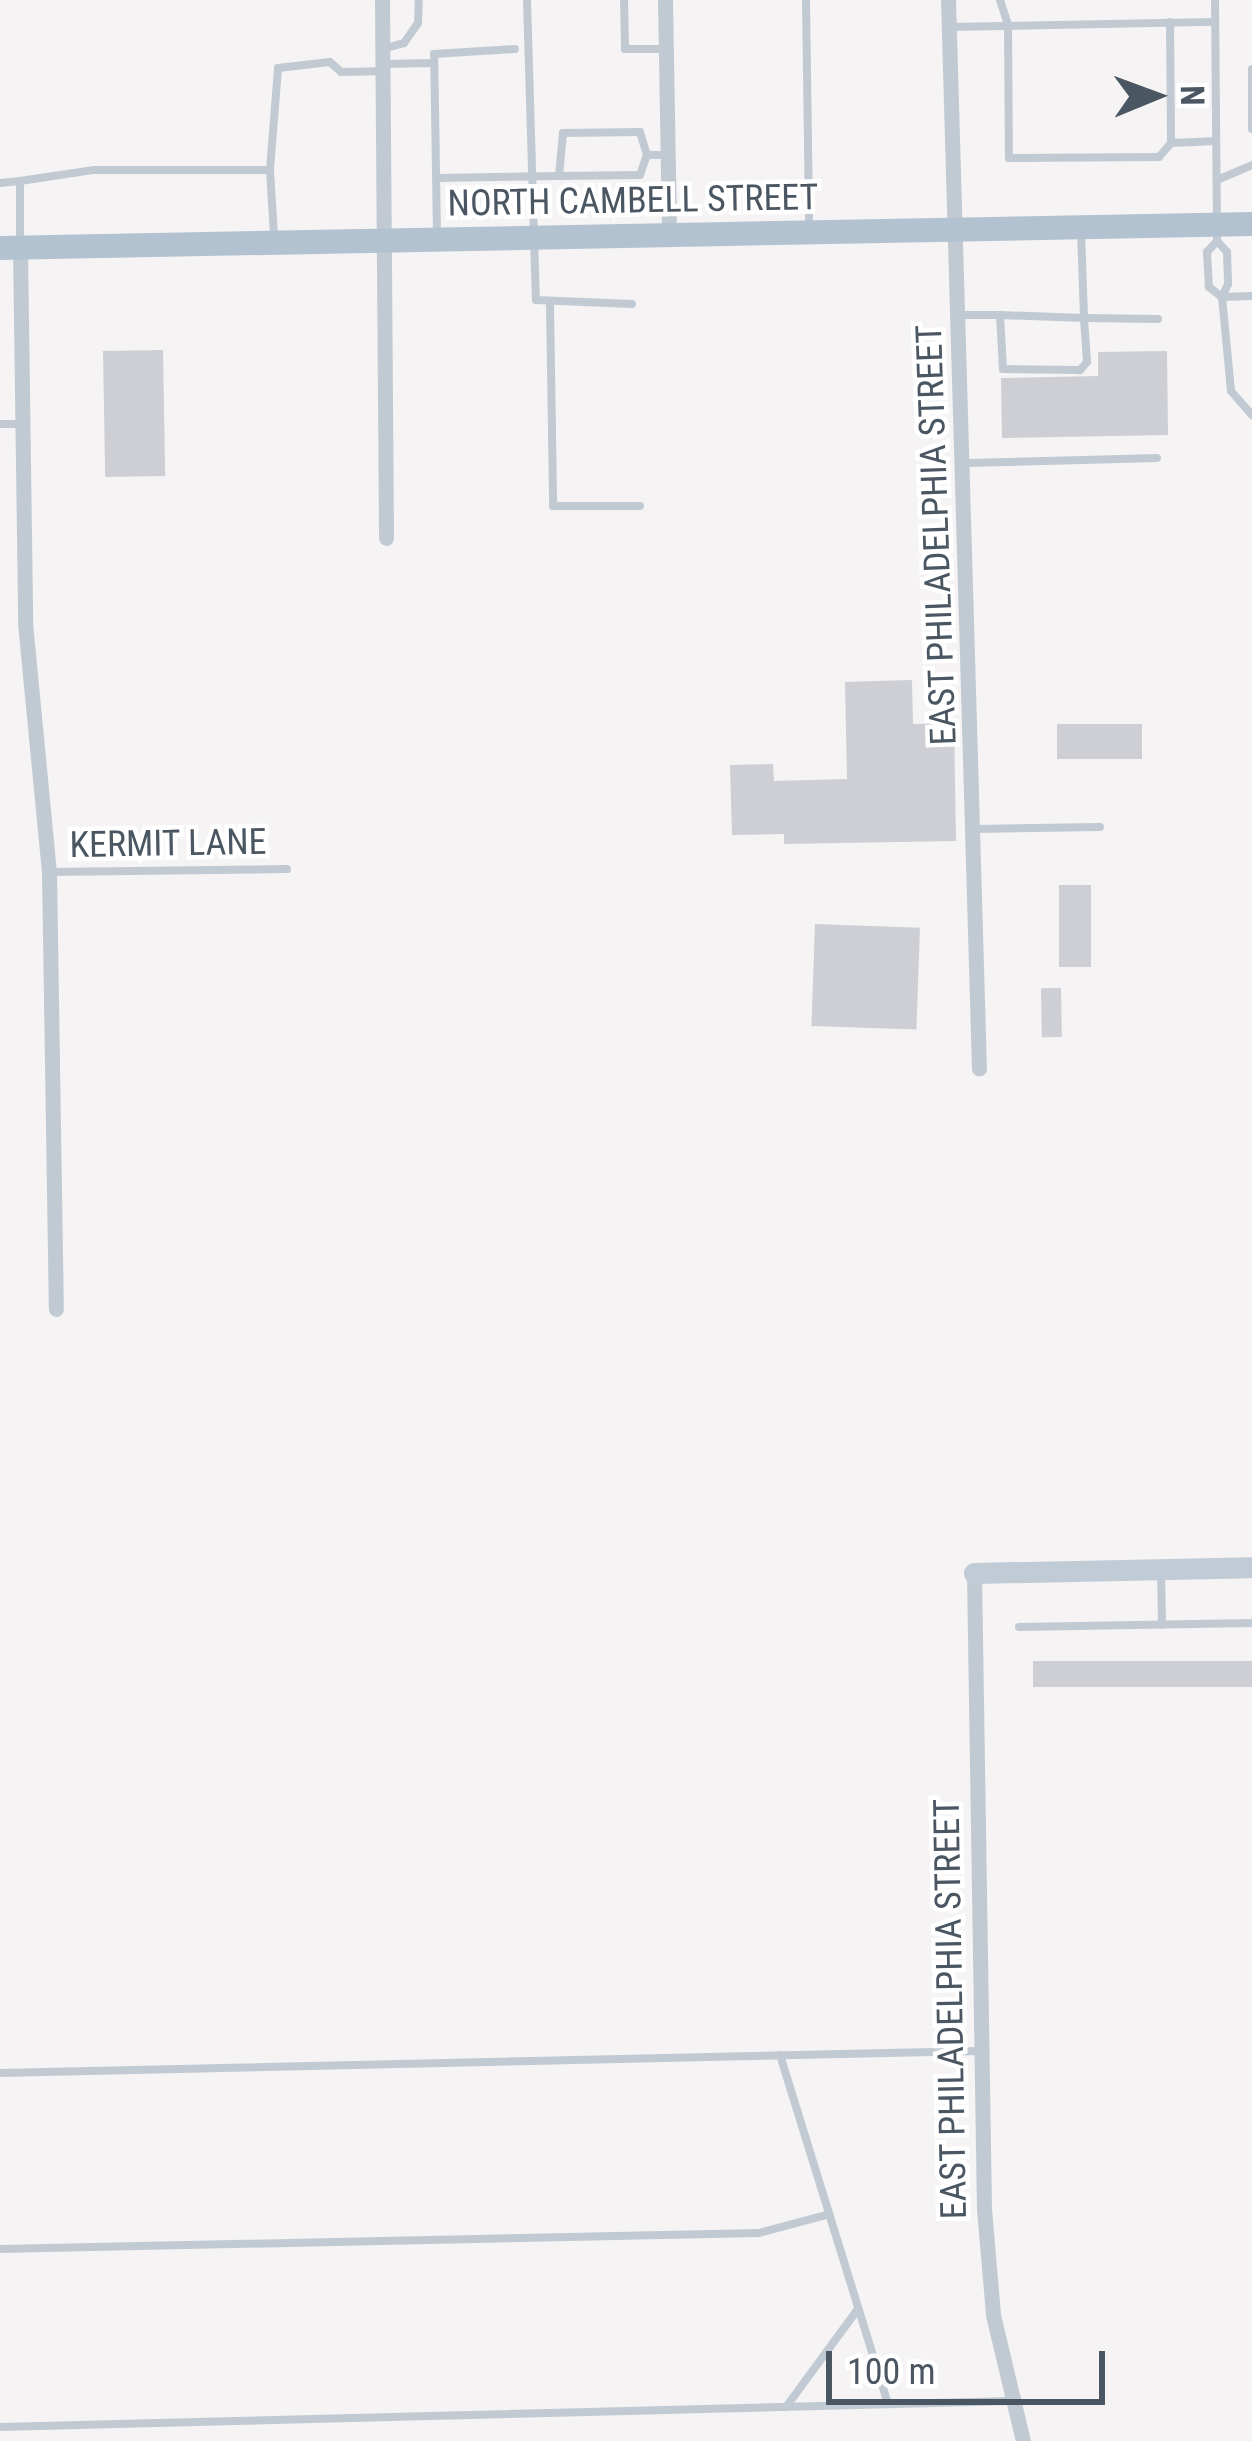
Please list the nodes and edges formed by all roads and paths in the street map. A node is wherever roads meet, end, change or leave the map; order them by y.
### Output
1 (382, 0) edge
2 (418, 0) edge
3 (527, 0) edge
4 (624, 0) edge
5 (665, 0) edge
6 (806, 0) edge
7 (948, 0) edge
8 (1000, 0) edge
9 (1215, 0) edge
10 (1170, 22) junction
11 (1215, 22) junction
12 (1008, 25) junction
13 (948, 27) junction
14 (515, 49) dead end
15 (666, 50) junction
16 (383, 62) junction
17 (434, 63) junction
18 (1252, 69) edge
19 (1252, 129) edge
20 (1216, 141) junction
21 (1171, 143) junction
22 (646, 155) junction
23 (668, 155) junction
24 (1252, 165) edge
25 (270, 170) junction
26 (559, 176) junction
27 (531, 177) junction
28 (436, 178) junction
29 (1217, 180) junction
30 (20, 181) junction
31 (0, 183) edge
32 (1250, 226) edge
33 (1081, 229) junction
34 (956, 231) junction
35 (809, 234) junction
36 (1217, 234) junction
37 (669, 236) junction
38 (533, 238) junction
39 (437, 240) junction
40 (385, 241) junction
41 (274, 242) junction
42 (10, 248) edge
43 (1252, 296) edge
44 (1222, 297) junction
45 (632, 304) dead end
46 (550, 305) junction
47 (962, 315) junction
48 (1000, 315) junction
49 (1084, 318) junction
50 (1158, 319) dead end
51 (1252, 415) edge
52 (0, 424) edge
53 (22, 424) junction
54 (1157, 458) dead end
55 (966, 463) junction
56 (640, 506) dead end
57 (386, 538) dead end
58 (1100, 827) dead end
59 (975, 829) junction
60 (287, 869) dead end
61 (50, 872) junction
62 (979, 1069) dead end
63 (56, 1309) dead end
64 (1252, 1567) edge
65 (1161, 1569) junction
66 (974, 1573) joint
67 (1252, 1623) edge
68 (1162, 1624) junction
69 (1019, 1627) dead end
70 (980, 2051) junction
71 (780, 2055) junction
72 (0, 2073) edge
73 (830, 2214) junction
74 (0, 2249) edge
75 (859, 2308) junction
76 (1011, 2401) junction
77 (888, 2404) junction
78 (786, 2408) junction
79 (0, 2427) edge
80 (1023, 2441) edge

1 - 16 street
2 - 16 lane
3 - 27 lane
4 - 15 lane
5 - 15 street
6 - 35 lane
7 - 13 street, EAST PHILADELPHIA STREET
8 - 12 lane
9 - 11 lane
10 - 11 lane
10 - 12 lane
10 - 21 lane
11 - 20 lane
12 - 13 lane
12 - 21 lane
13 - 34 street, EAST PHILADELPHIA STREET
14 - 17 lane
15 - 23 street
16 - 17 lane
16 - 25 lane
16 - 40 street
17 - 28 lane
18 - 19 lane
20 - 21 lane
20 - 29 lane
22 - 23 lane
22 - 26 lane
22 - 26 lane
23 - 37 street
24 - 29 lane
25 - 30 lane
25 - 41 lane
26 - 27 lane
27 - 28 lane
27 - 38 lane
28 - 39 lane
29 - 36 lane
30 - 31 lane
30 - 42 lane
32 - 36 main road, NORTH CAMBELL STREET
33 - 34 main road, NORTH CAMBELL STREET
33 - 36 main road, NORTH CAMBELL STREET
33 - 49 lane
34 - 35 main road, NORTH CAMBELL STREET
34 - 47 street, EAST PHILADELPHIA STREET
35 - 37 main road, NORTH CAMBELL STREET
36 - 44 lane
36 - 44 lane
37 - 38 main road, NORTH CAMBELL STREET
38 - 39 main road, NORTH CAMBELL STREET
38 - 46 lane
39 - 40 main road, NORTH CAMBELL STREET
40 - 41 main road, NORTH CAMBELL STREET
40 - 57 street
41 - 42 main road, NORTH CAMBELL STREET
42 - 53 street
43 - 44 lane
44 - 51 lane
45 - 46 lane
46 - 56 lane
47 - 48 lane
47 - 55 street, EAST PHILADELPHIA STREET
48 - 49 lane
48 - 49 lane
49 - 50 lane
52 - 53 lane
53 - 61 street
54 - 55 lane
55 - 59 street, EAST PHILADELPHIA STREET
58 - 59 lane
59 - 62 street, EAST PHILADELPHIA STREET
60 - 61 lane, KERMIT LANE
61 - 63 street
64 - 65 street
65 - 66 street
65 - 68 lane
66 - 70 street, EAST PHILADELPHIA STREET
67 - 68 lane
68 - 69 lane
70 - 71 lane
70 - 76 street, EAST PHILADELPHIA STREET
71 - 72 lane
71 - 73 lane
73 - 74 lane
73 - 75 lane
75 - 77 lane
75 - 78 lane
76 - 77 lane
76 - 80 street, EAST PHILADELPHIA STREET
77 - 78 lane
78 - 79 lane

